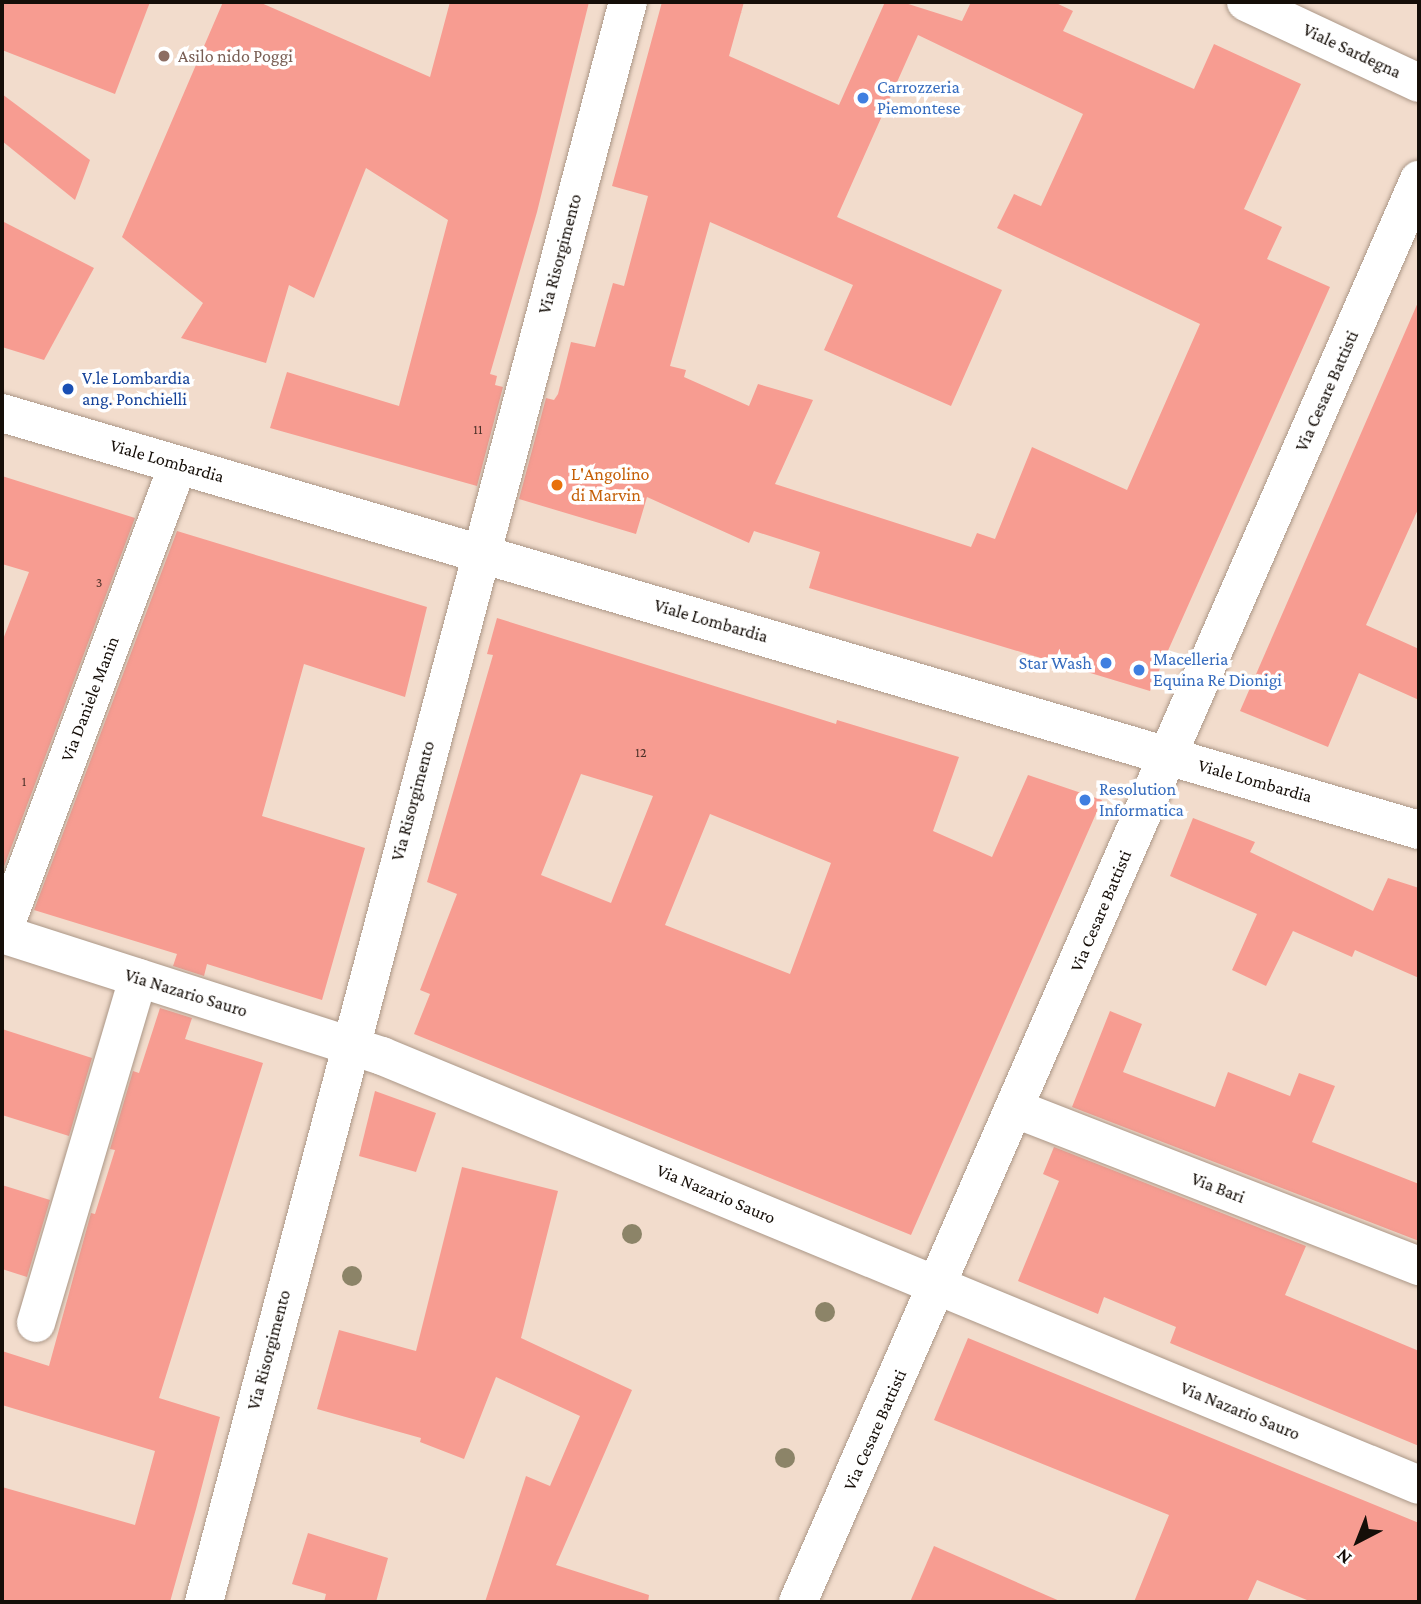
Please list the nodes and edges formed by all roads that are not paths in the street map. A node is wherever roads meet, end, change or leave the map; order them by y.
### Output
1 (628, 2) edge
2 (1246, 2) edge
3 (1419, 83) edge
4 (1419, 180) edge
5 (2, 412) edge
6 (178, 465) junction
7 (479, 553) junction
8 (1166, 756) junction
9 (1419, 830) edge
10 (2, 934) edge
11 (138, 978) junction
12 (349, 1044) junction
13 (1016, 1110) junction
14 (1419, 1266) edge
15 (938, 1288) junction
16 (36, 1323) dead end
17 (1419, 1485) edge
18 (204, 1602) edge
19 (798, 1602) edge

1 - 7 street, Via Risorgimento
2 - 3 street, Viale Sardegna
4 - 8 street, Via Cesare Battisti
5 - 6 street, Viale Lombardia
6 - 7 street, Viale Lombardia
6 - 10 street, Via Daniele Manin
7 - 8 street, Viale Lombardia
7 - 12 street, Via Risorgimento
8 - 9 street, Viale Lombardia
8 - 13 street, Via Cesare Battisti
10 - 11 street, Via Nazario Sauro
11 - 12 street, Via Nazario Sauro
11 - 16 street
12 - 15 street, Via Nazario Sauro
12 - 18 street, Via Risorgimento
13 - 14 street, Via Bari
13 - 15 street, Via Cesare Battisti
15 - 17 street, Via Nazario Sauro
15 - 19 street, Via Cesare Battisti

